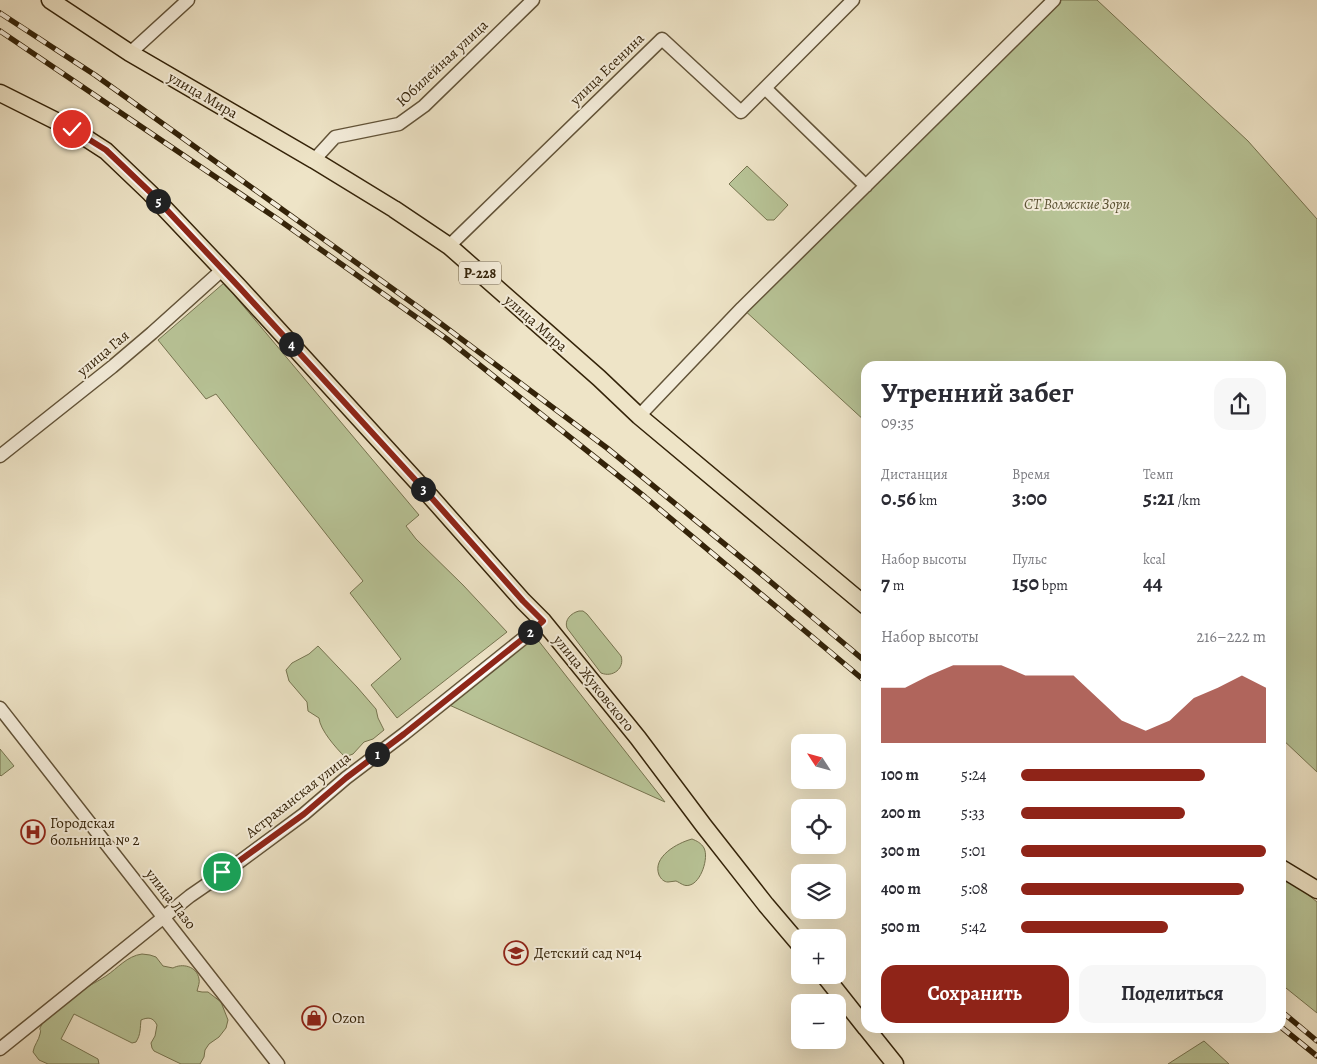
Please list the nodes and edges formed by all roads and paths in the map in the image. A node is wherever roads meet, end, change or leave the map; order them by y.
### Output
1 (50, 0) edge
2 (188, 0) edge
3 (533, 0) edge
4 (853, 0) edge
5 (1054, 0) edge
6 (130, 54) junction
7 (765, 88) junction
8 (0, 93) edge
9 (314, 160) junction
10 (866, 186) junction
11 (449, 246) junction
12 (222, 270) junction
13 (639, 416) junction
14 (0, 456) edge
15 (861, 602) edge
16 (543, 621) junction
17 (0, 708) edge
18 (1286, 871) edge
19 (1317, 890) edge
20 (164, 917) junction
21 (791, 935) edge
22 (831, 984) edge
23 (861, 1021) edge
24 (871, 1033) edge
25 (0, 1049) edge
26 (278, 1064) edge
27 (895, 1064) edge

1 - 6 main road, улица Мира / Р-228
2 - 6 street
3 - 9 street, Юбилейная улица
4 - 7 street, улица Есенина
5 - 10 street
6 - 9 main road, улица Мира / Р-228
7 - 10 street
7 - 11 street, улица Есенина
8 - 12 main road, улица Жуковского
9 - 11 main road, улица Мира / Р-228
10 - 13 street
11 - 13 main road, улица Мира / Р-228
12 - 14 street, улица Гая
12 - 16 main road, улица Жуковского
13 - 15 main road, улица Мира / Р-228
16 - 20 street, Астраханская улица
16 - 21 main road, улица Жуковского
17 - 20 street, улица Лазо
18 - 19 main road
20 - 25 street, Астраханская улица
20 - 26 street, улица Лазо
22 - 23 main road
24 - 27 main road

